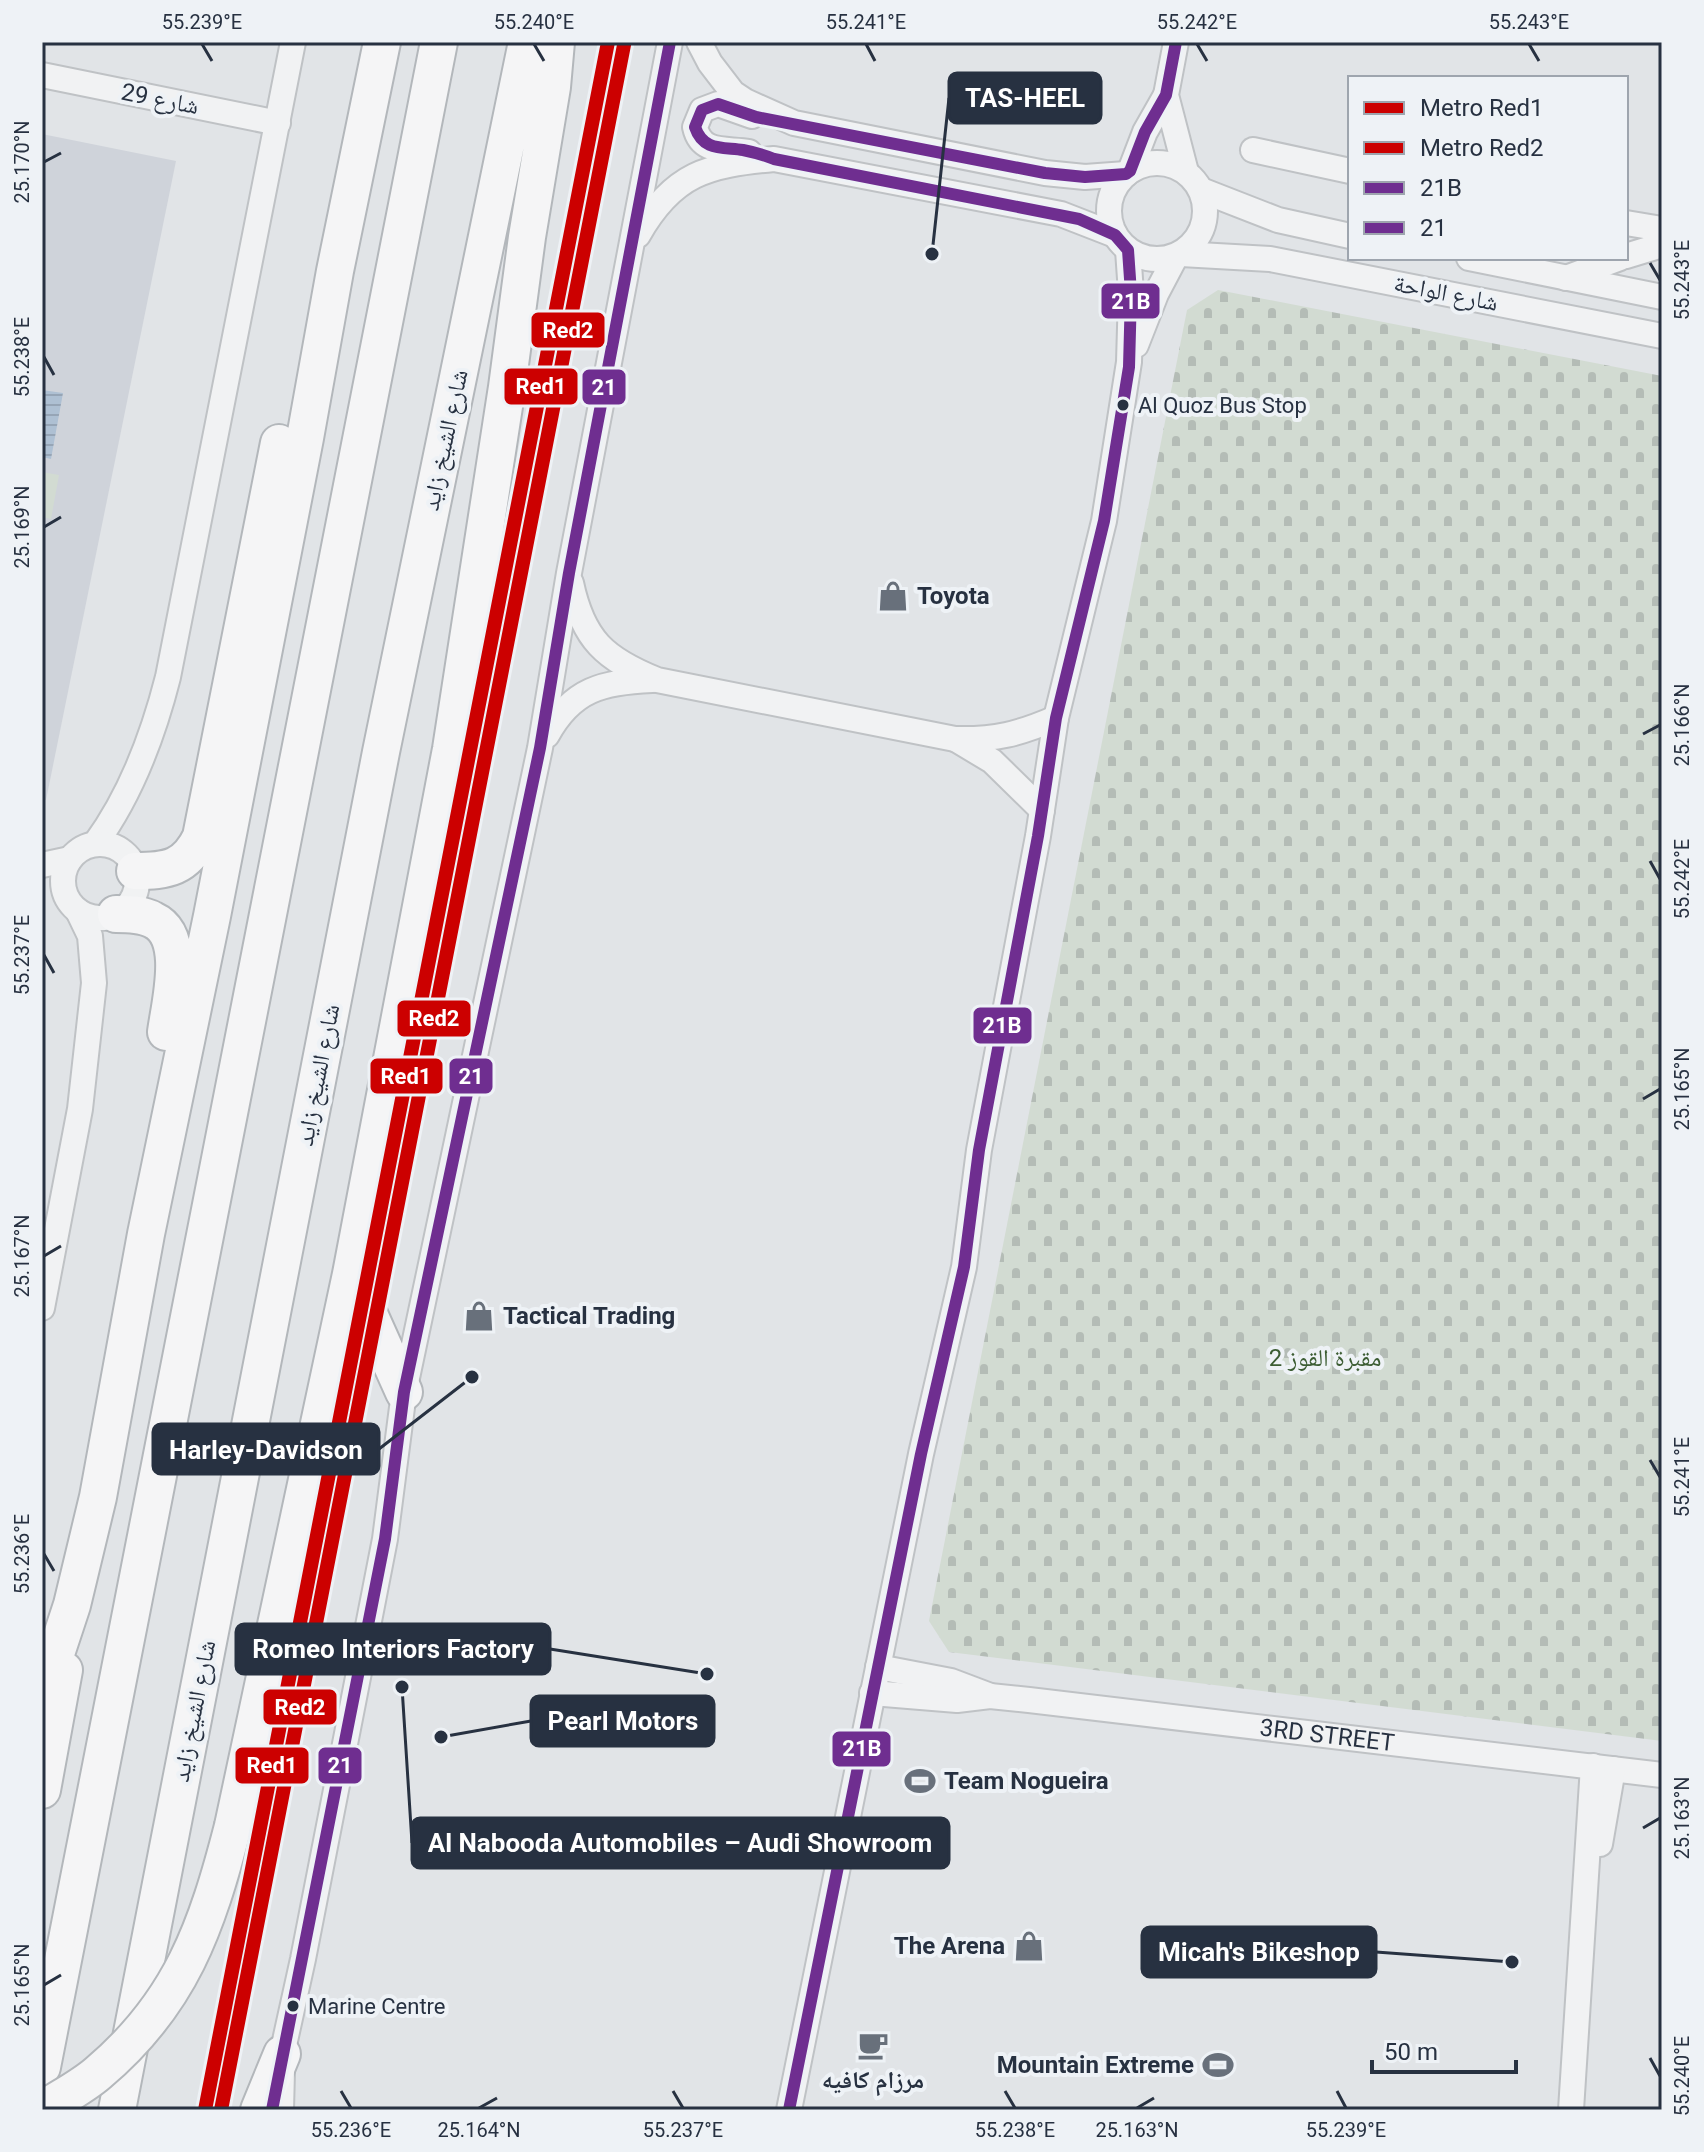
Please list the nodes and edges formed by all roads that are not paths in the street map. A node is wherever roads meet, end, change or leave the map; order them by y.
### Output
1 (293, 42) edge
2 (382, 42) edge
3 (439, 42) edge
4 (527, 42) edge
5 (556, 42) edge
6 (670, 42) edge
7 (699, 42) edge
8 (1176, 42) edge
9 (42, 75) edge
10 (1166, 95) junction
11 (278, 123) junction
12 (794, 123) junction
13 (1253, 150) dead end
14 (774, 159) junction
15 (1348, 171) edge
16 (1128, 173) junction
17 (1194, 181) junction
18 (1628, 223) edge
19 (1662, 229) edge
20 (1348, 236) edge
21 (1122, 243) junction
22 (1662, 245) edge
23 (631, 248) junction
24 (1178, 255) junction
25 (1628, 255) edge
26 (1484, 260) edge
27 (1614, 260) edge
28 (335, 271) junction
29 (1564, 278) junction
30 (1662, 297) edge
31 (1662, 336) edge
32 (1129, 362) junction
33 (569, 573) junction
34 (657, 680) junction
35 (1056, 718) junction
36 (955, 739) junction
37 (540, 748) junction
38 (130, 787) junction
39 (1042, 810) junction
40 (95, 844) junction
41 (70, 859) junction
42 (42, 865) edge
43 (132, 865) junction
44 (42, 882) edge
45 (72, 902) junction
46 (114, 914) junction
47 (94, 983) junction
48 (146, 1234) junction
49 (351, 1274) junction
50 (42, 1308) edge
51 (404, 1392) junction
52 (72, 1605) junction
53 (878, 1667) junction
54 (872, 1693) junction
55 (42, 1696) edge
56 (990, 1696) junction
57 (1603, 1767) junction
58 (1662, 1775) edge
59 (42, 1790) edge
60 (282, 2054) junction
61 (42, 2067) edge
62 (42, 2110) edge
63 (117, 2110) edge
64 (259, 2110) edge
65 (272, 2110) edge
66 (281, 2110) edge
67 (789, 2110) edge
68 (1571, 2110) edge

1 - 11 street
2 - 28 highway
3 - 61 highway
4 - 63 highway, شارع الشيخ زايد
5 - 49 highway
6 - 23 street
7 - 12 street
8 - 10 street
9 - 11 street, شارع 29
10 - 16 street
10 - 17 street
11 - 38 street
12 - 14 street
12 - 16 street
13 - 15 street
14 - 21 street
14 - 23 street
16 - 17 street
16 - 21 street
17 - 20 street
17 - 24 street
18 - 19 street
21 - 24 street
21 - 32 street
22 - 25 street
23 - 33 street
24 - 31 street, شارع الواحة
24 - 32 street
26 - 29 street, شارع الواحة
27 - 29 street
28 - 43 highway
28 - 48 highway
29 - 30 street, شارع الواحة
32 - 35 street
33 - 34 street
33 - 37 street
34 - 36 street
34 - 37 street
35 - 36 street
35 - 39 street
36 - 39 street
37 - 51 street
38 - 40 street
38 - 43 street
39 - 53 street
40 - 41 street
40 - 43 street
41 - 42 street
41 - 45 street
43 - 46 street
44 - 45 street
45 - 46 street
45 - 47 street
46 - 47 street
46 - 48 highway
47 - 50 street
48 - 52 highway
49 - 51 highway
49 - 62 highway, bridge
51 - 60 street
52 - 55 highway
52 - 59 highway
53 - 54 street
53 - 56 street
54 - 56 street
54 - 67 street
56 - 57 street, 3RD STREET
57 - 58 street, 3RD STREET
57 - 68 street
60 - 64 highway
60 - 65 street
60 - 66 street

